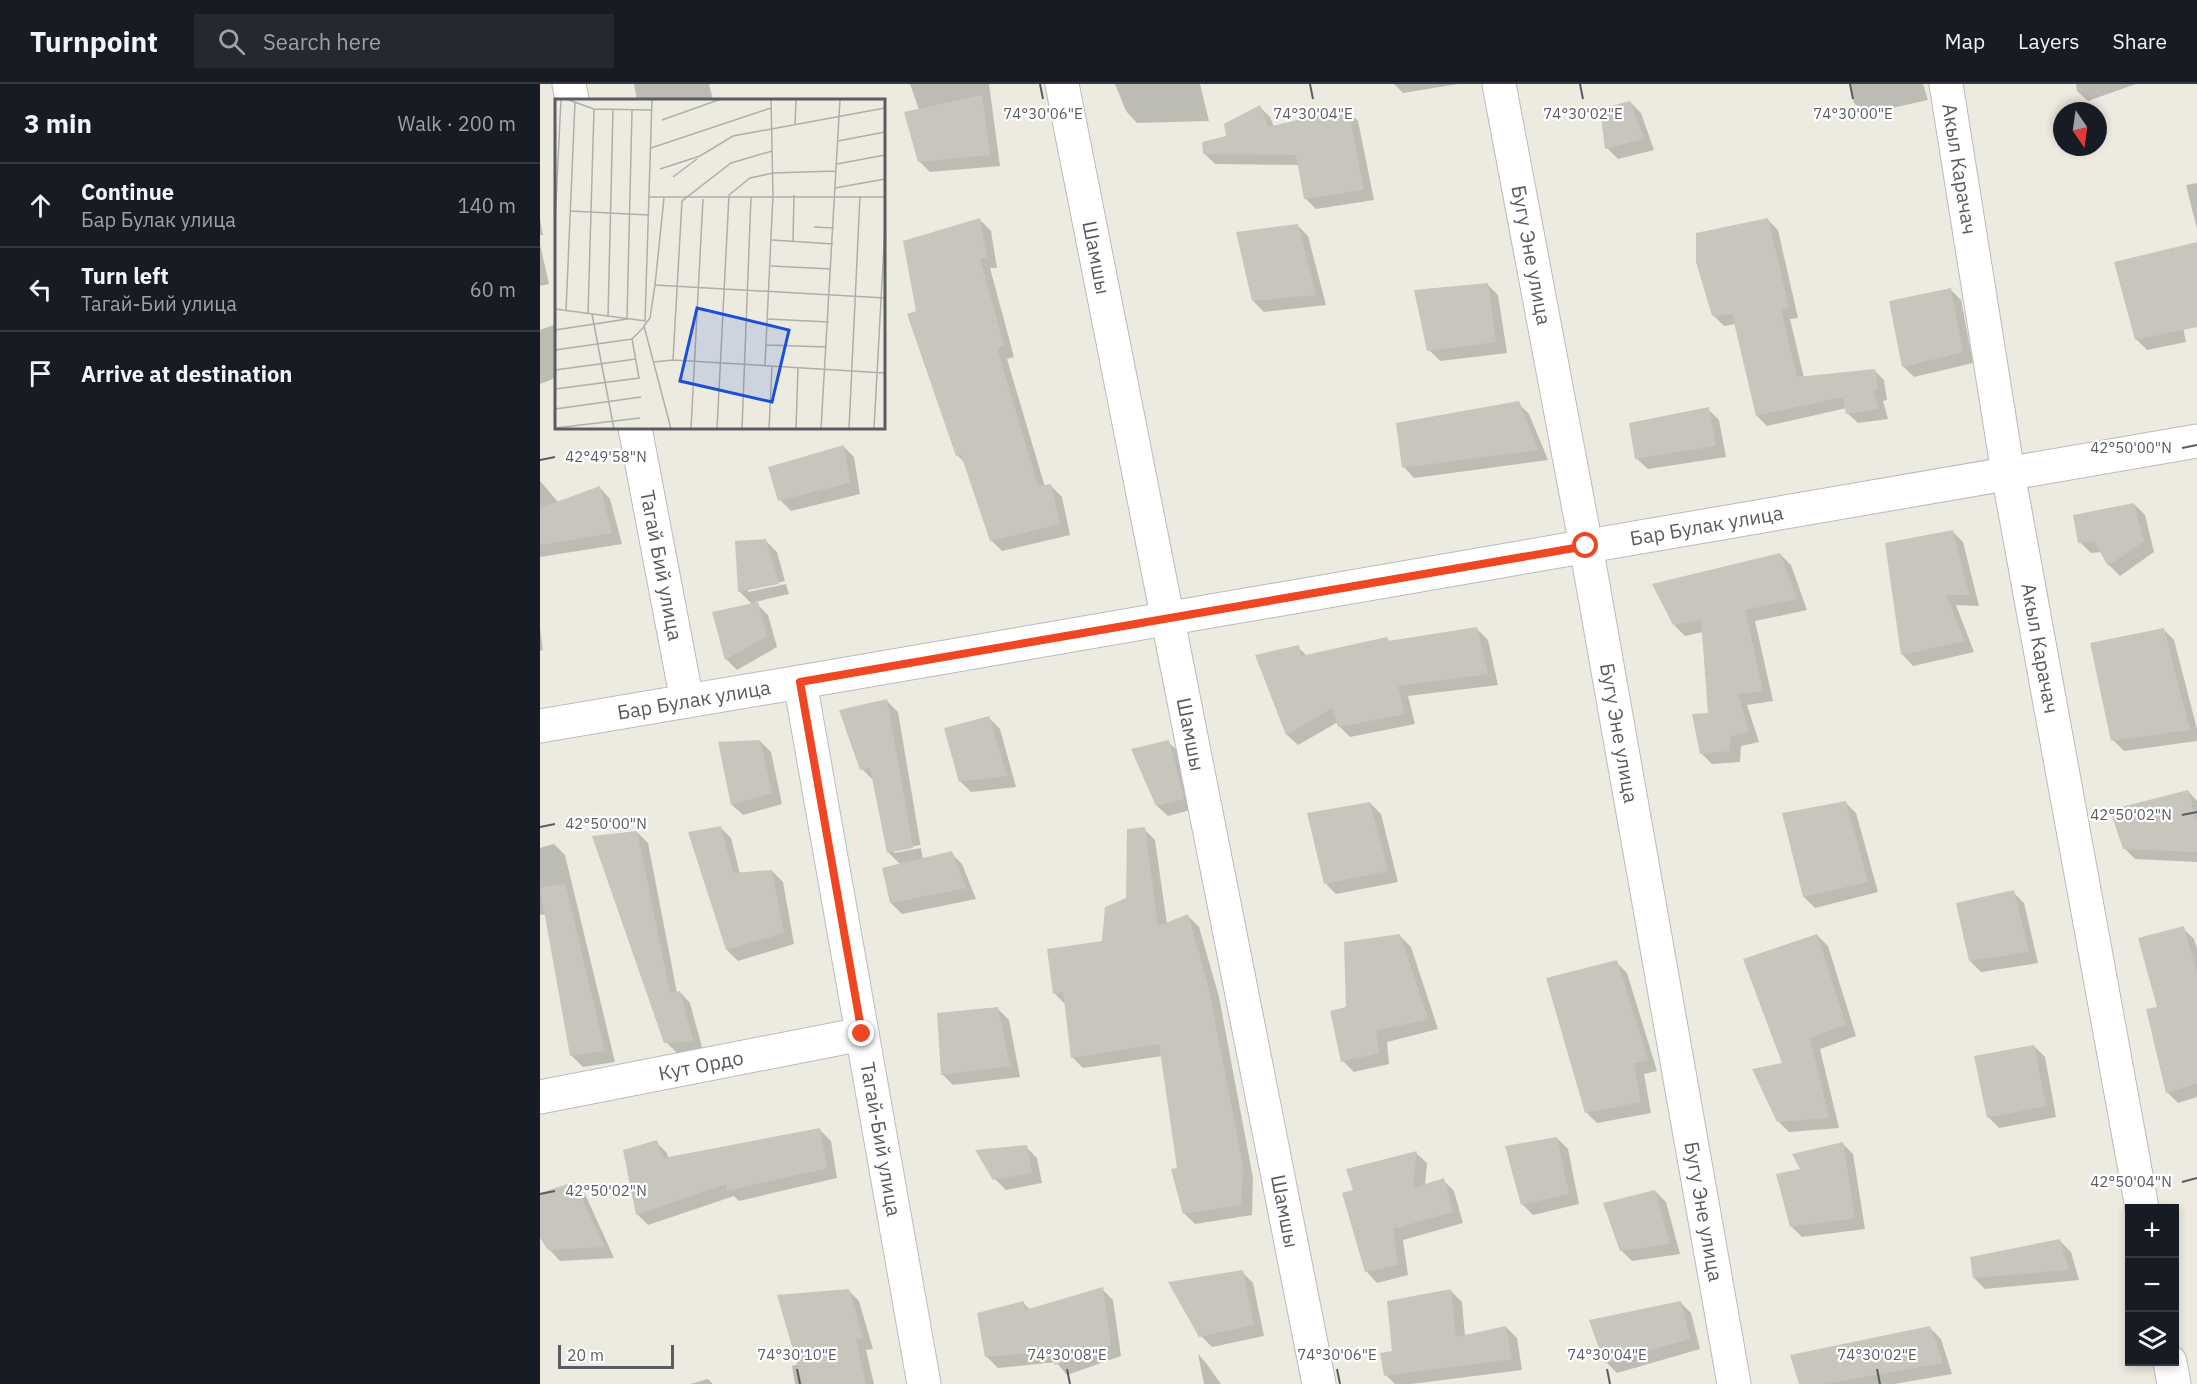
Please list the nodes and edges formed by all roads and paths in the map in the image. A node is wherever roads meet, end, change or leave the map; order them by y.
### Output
1 (569, 84) edge
2 (1062, 84) edge
3 (1499, 84) edge
4 (1946, 84) edge
5 (572, 99) edge
6 (635, 429) edge
7 (2197, 441) edge
8 (2008, 473) junction
9 (1586, 546) junction
10 (1167, 618) junction
11 (800, 682) junction
12 (687, 701) junction
13 (540, 726) edge
14 (862, 1034) junction
15 (540, 1097) edge
16 (2141, 1204) edge
17 (2171, 1366) edge
18 (924, 1384) edge
19 (1318, 1384) edge
20 (1734, 1384) edge
21 (2174, 1384) edge

1 - 5 street
2 - 10 street, Шамшы
3 - 9 street, Бугу Эне улица
4 - 8 street, Акыл Карачач
6 - 12 street, Тагай Бий улица
7 - 8 street, Бар Булак улица
8 - 9 street, Бар Булак улица
8 - 16 street, Акыл Карачач
9 - 10 street, Бар Булак улица
9 - 20 street, Бугу Эне улица
10 - 11 street, Бар Булак улица
10 - 19 street, Шамшы
11 - 12 street, Бар Булак улица
11 - 14 street, Тагай-Бий улица
12 - 13 street, Бар Булак улица
14 - 15 street, Кут Ордо
14 - 18 street, Тагай-Бий улица
17 - 21 street

